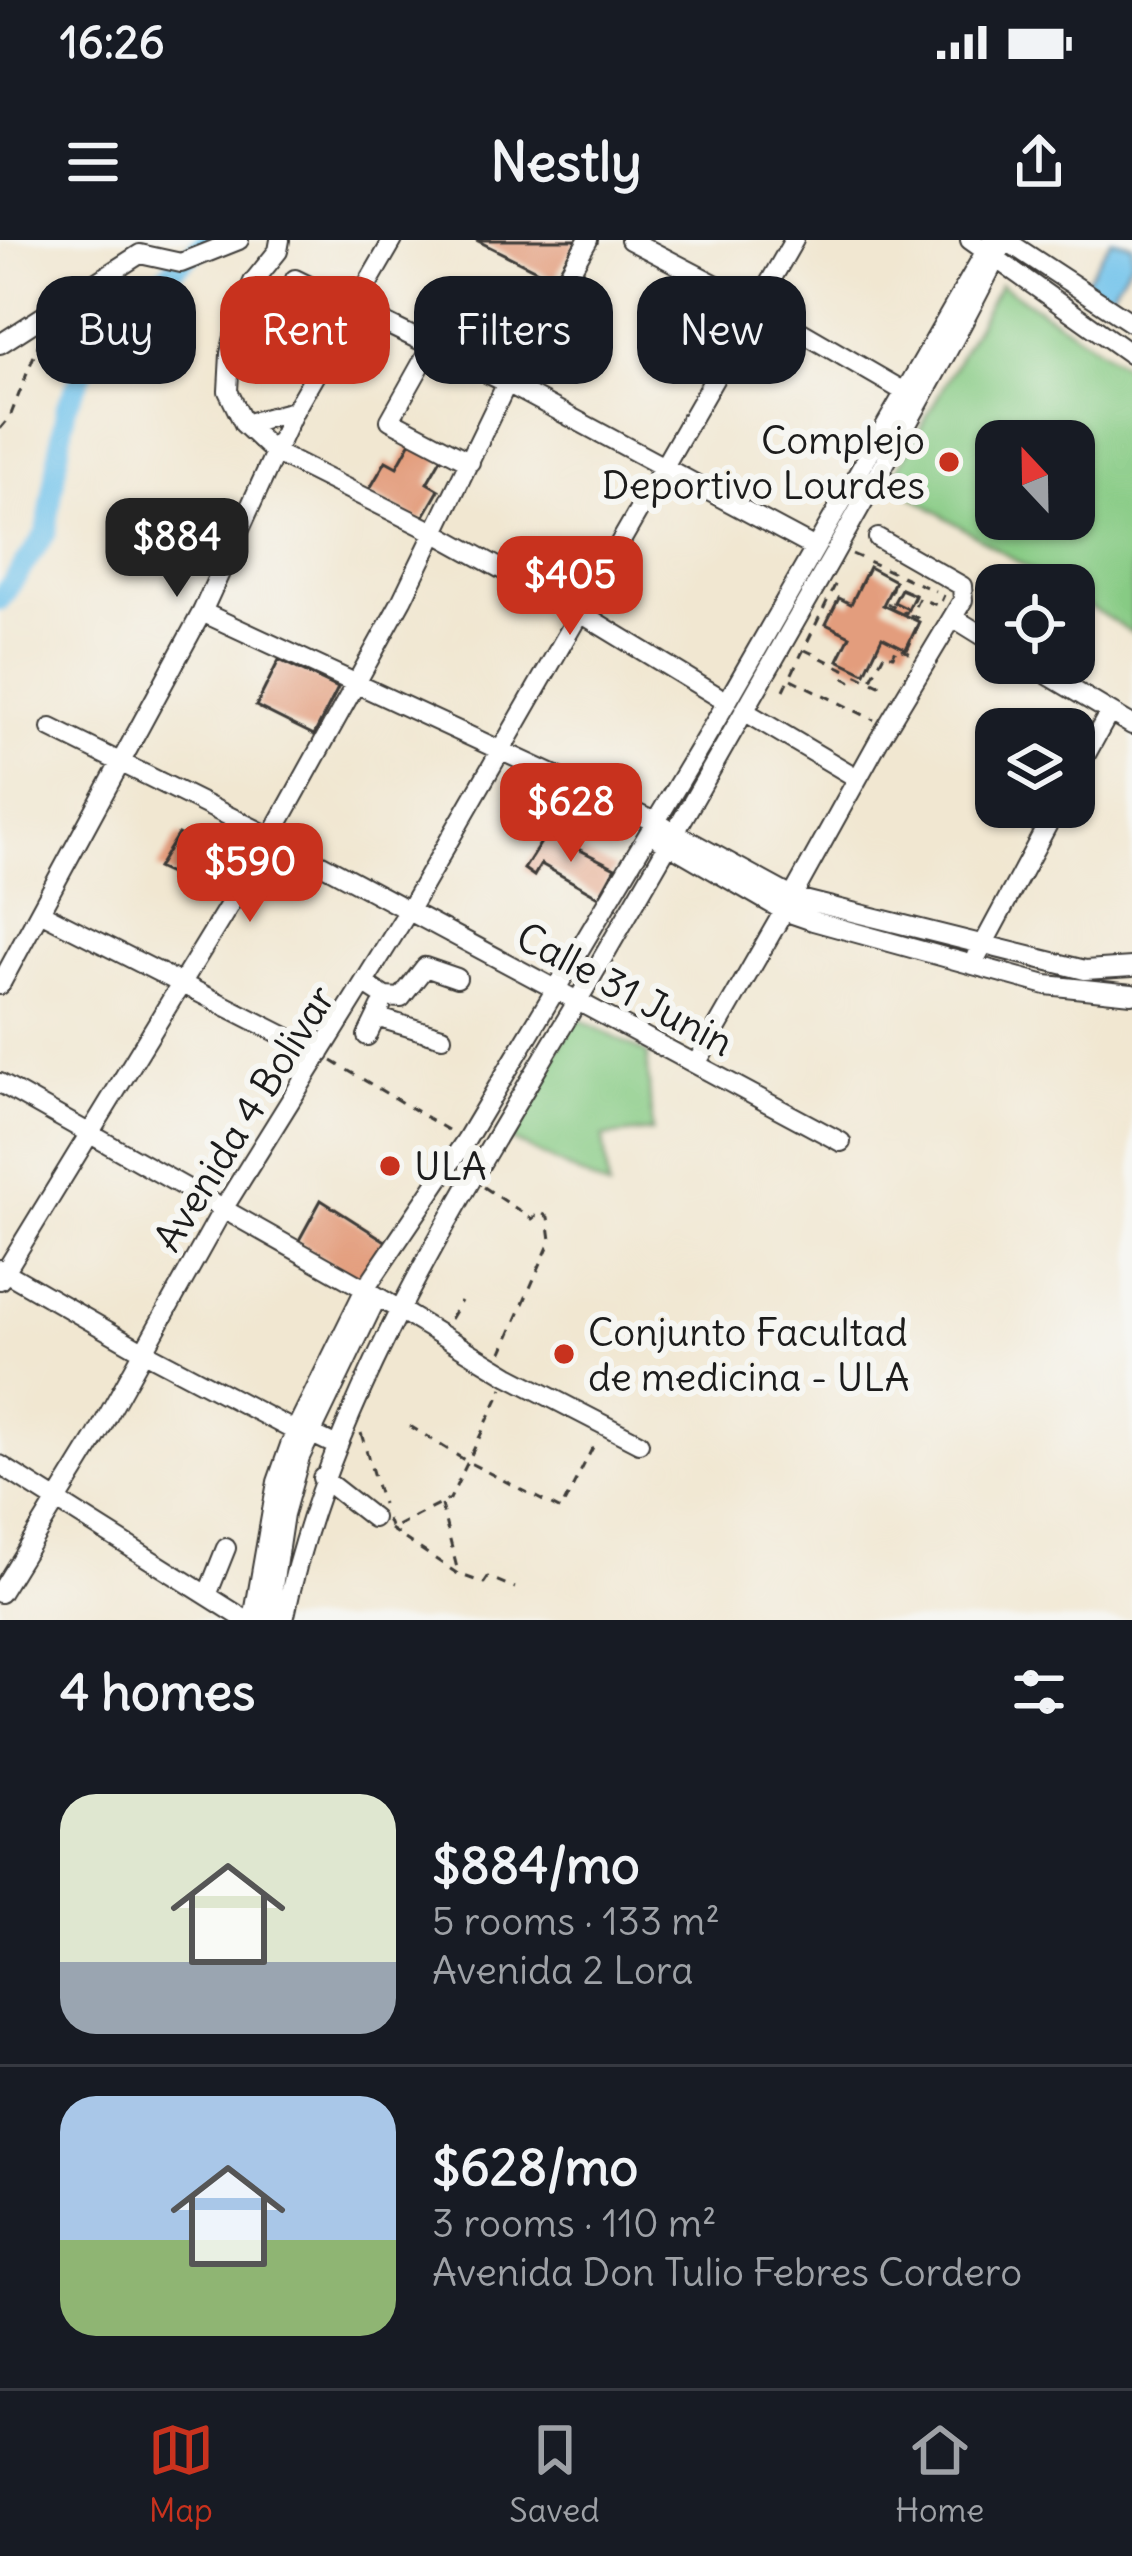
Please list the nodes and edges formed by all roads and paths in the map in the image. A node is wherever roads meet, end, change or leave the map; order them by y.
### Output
1 (239, 240) edge
2 (280, 240) edge
3 (394, 240) edge
4 (588, 240) edge
5 (630, 240) edge
6 (794, 240) edge
7 (990, 245) edge
8 (131, 252) edge
9 (98, 276) edge
10 (373, 276) edge
11 (568, 276) edge
12 (699, 276) edge
13 (772, 276) edge
14 (36, 320) edge
15 (1132, 322) edge
16 (806, 335) edge
17 (0, 344) edge
18 (36, 349) edge
19 (1125, 349) edge
20 (414, 377) edge
21 (309, 384) edge
22 (508, 384) edge
23 (510, 384) edge
24 (711, 384) edge
25 (905, 392) junction
26 (293, 411) junction
27 (244, 424) junction
28 (0, 429) edge
29 (274, 452) junction
30 (470, 462) junction
31 (663, 469) junction
32 (436, 533) junction
33 (868, 538) joint
34 (815, 548) junction
35 (841, 572) dead end
36 (939, 584) dead end
37 (893, 585) dead end
38 (907, 588) dead end
39 (951, 591) dead end
40 (934, 593) dead end
41 (931, 602) junction
42 (202, 612) junction
43 (579, 612) junction
44 (954, 618) junction
45 (975, 631) edge
46 (803, 649) junction
47 (906, 652) junction
48 (914, 655) dead end
49 (790, 678) junction
50 (356, 684) junction
51 (1062, 684) edge
52 (784, 690) dead end
53 (736, 706) junction
54 (1109, 713) junction
55 (882, 723) dead end
56 (1132, 725) edge
57 (51, 728) dead end
58 (1095, 738) edge
59 (499, 752) junction
60 (122, 763) junction
61 (857, 778) junction
62 (652, 827) junction
63 (1046, 828) edge
64 (271, 837) junction
65 (672, 838) junction
66 (788, 904) junction
67 (409, 910) junction
68 (42, 913) junction
69 (978, 956) junction
70 (1132, 967) edge
71 (457, 978) dead end
72 (181, 981) junction
73 (365, 984) junction
74 (0, 985) edge
75 (553, 989) junction
76 (1132, 994) edge
77 (386, 997) junction
78 (577, 1001) junction
79 (376, 1017) junction
80 (367, 1036) dead end
81 (442, 1037) dead end
82 (320, 1054) junction
83 (696, 1064) junction
84 (0, 1084) edge
85 (89, 1134) junction
86 (466, 1140) junction
87 (841, 1142) dead end
88 (473, 1179) junction
89 (223, 1209) junction
90 (2, 1274) edge
91 (371, 1293) junction
92 (461, 1301) dead end
93 (401, 1312) junction
94 (440, 1336) junction
95 (141, 1350) junction
96 (502, 1372) junction
97 (363, 1421) dead end
98 (410, 1426) dead end
99 (604, 1426) junction
100 (303, 1432) junction
101 (639, 1443) dead end
102 (337, 1446) junction
103 (466, 1461) junction
104 (0, 1465) edge
105 (322, 1478) junction
106 (57, 1498) junction
107 (440, 1503) junction
108 (373, 1518) joint
109 (391, 1529) junction
110 (226, 1548) dead end
111 (458, 1574) junction
112 (515, 1588) dead end
113 (0, 1593) edge
114 (208, 1593) junction
115 (249, 1620) edge
116 (268, 1620) edge
117 (284, 1620) edge

1 - 8 street
2 - 27 street
3 - 10 street
4 - 11 street
5 - 12 street
6 - 13 street, Avenida 4 Bolivar
7 - 15 street
7 - 19 street
7 - 25 street
7 - 53 street
8 - 9 street
14 - 17 street
15 - 19 street
16 - 25 street
18 - 28 path
20 - 30 street
21 - 26 street
22 - 30 street
23 - 31 street
24 - 31 street, Avenida 4 Bolivar
25 - 34 street
26 - 27 street
26 - 29 street
27 - 29 street
29 - 32 street
29 - 42 street
30 - 32 street
31 - 34 street
31 - 43 street, Avenida 4 Bolivar
32 - 43 street
32 - 50 street
33 - 40 path
33 - 44 street
34 - 53 street
35 - 46 path
36 - 41 path
37 - 38 path
39 - 41 path
41 - 47 path
42 - 50 street
42 - 60 street
43 - 53 street
43 - 59 street, Avenida 4 Bolivar
44 - 45 street
44 - 61 street
46 - 47 path
46 - 49 path
47 - 48 path
49 - 52 path
49 - 55 path
50 - 59 street
50 - 64 street
51 - 54 street
53 - 61 street
53 - 62 street
53 - 65 street
54 - 56 street
54 - 58 street
57 - 60 street, Calle 31 Junin
59 - 62 street
59 - 67 street, Avenida 4 Bolivar
60 - 64 street, Calle 31 Junin
60 - 68 street
61 - 66 street
62 - 65 street
62 - 75 street
63 - 69 street
64 - 67 street, Calle 31 Junin
64 - 72 street
65 - 66 street
65 - 78 street
66 - 69 street
66 - 83 street
67 - 73 street, Avenida 4 Bolivar
67 - 75 street, Calle 31 Junin
68 - 72 street
68 - 74 street
69 - 70 street
69 - 76 street
71 - 77 street
72 - 82 street
72 - 85 street
73 - 77 street
73 - 82 street, Avenida 4 Bolivar
75 - 78 street, Calle 31 Junin
75 - 86 street
77 - 79 street
78 - 83 street, Calle 31 Junin
78 - 88 street
79 - 80 street
79 - 81 street
82 - 86 path
82 - 89 street, Avenida 4 Bolivar
83 - 87 street, Calle 31 Junin
84 - 85 street
85 - 89 street
85 - 90 street
86 - 91 street
88 - 93 street
88 - 96 path
89 - 91 street
89 - 95 street, Avenida 4 Bolivar
90 - 95 street
91 - 93 street
91 - 100 street
92 - 94 path
93 - 94 street
93 - 102 street
94 - 96 street
95 - 100 street
95 - 106 street, Avenida 4 Bolivar
96 - 99 street
96 - 103 path
97 - 109 path
98 - 103 path
99 - 101 street
99 - 103 path
100 - 102 street
100 - 115 street
100 - 116 street
102 - 105 street
103 - 107 path
104 - 106 street
105 - 108 street
105 - 117 street
106 - 113 street, Avenida 4 Bolivar
106 - 114 street
107 - 109 path
107 - 111 path
108 - 109 path
109 - 111 path
110 - 114 street
111 - 112 path
114 - 115 street

